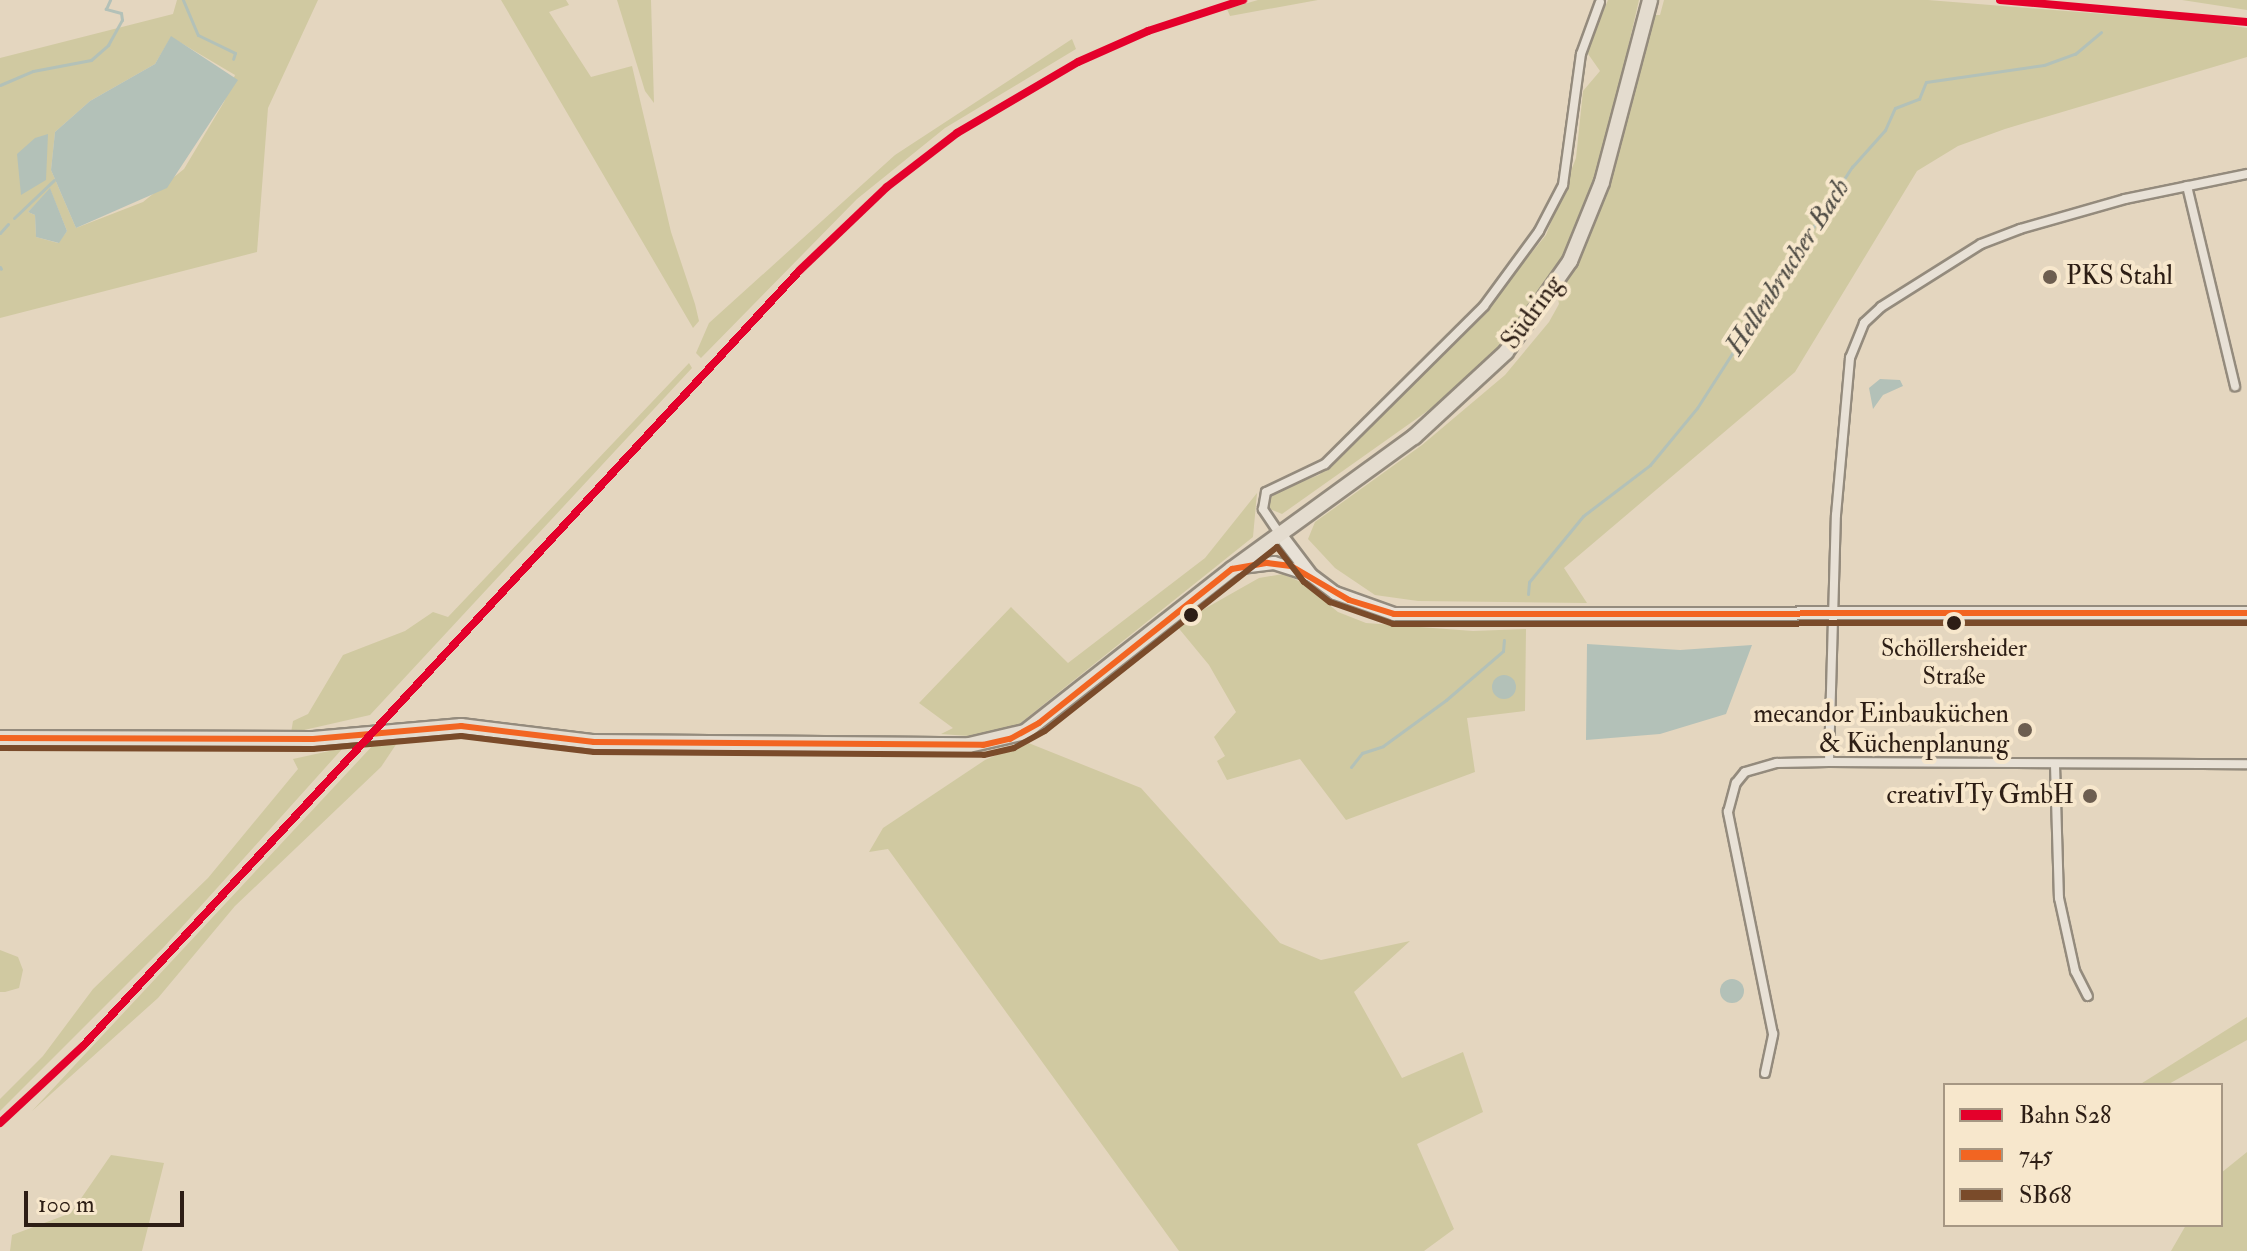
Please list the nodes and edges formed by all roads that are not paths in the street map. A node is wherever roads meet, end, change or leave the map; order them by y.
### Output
1 (1600, 2) edge
2 (1649, 2) edge
3 (2247, 174) edge
4 (2187, 186) junction
5 (2235, 386) dead end
6 (1279, 533) junction
7 (1232, 569) junction
8 (1311, 575) junction
9 (2247, 613) edge
10 (1831, 614) junction
11 (0, 738) edge
12 (1829, 762) junction
13 (2247, 764) edge
14 (2055, 765) junction
15 (2088, 996) dead end
16 (1765, 1073) dead end

1 - 6 street
2 - 6 main road, Südring
3 - 4 street
4 - 5 street
4 - 10 street
6 - 7 main road, Südring
6 - 8 street
7 - 8 street
7 - 11 main road, Südring
8 - 10 street
9 - 10 street
10 - 12 street
12 - 14 street
12 - 16 street
13 - 14 street
14 - 15 street

